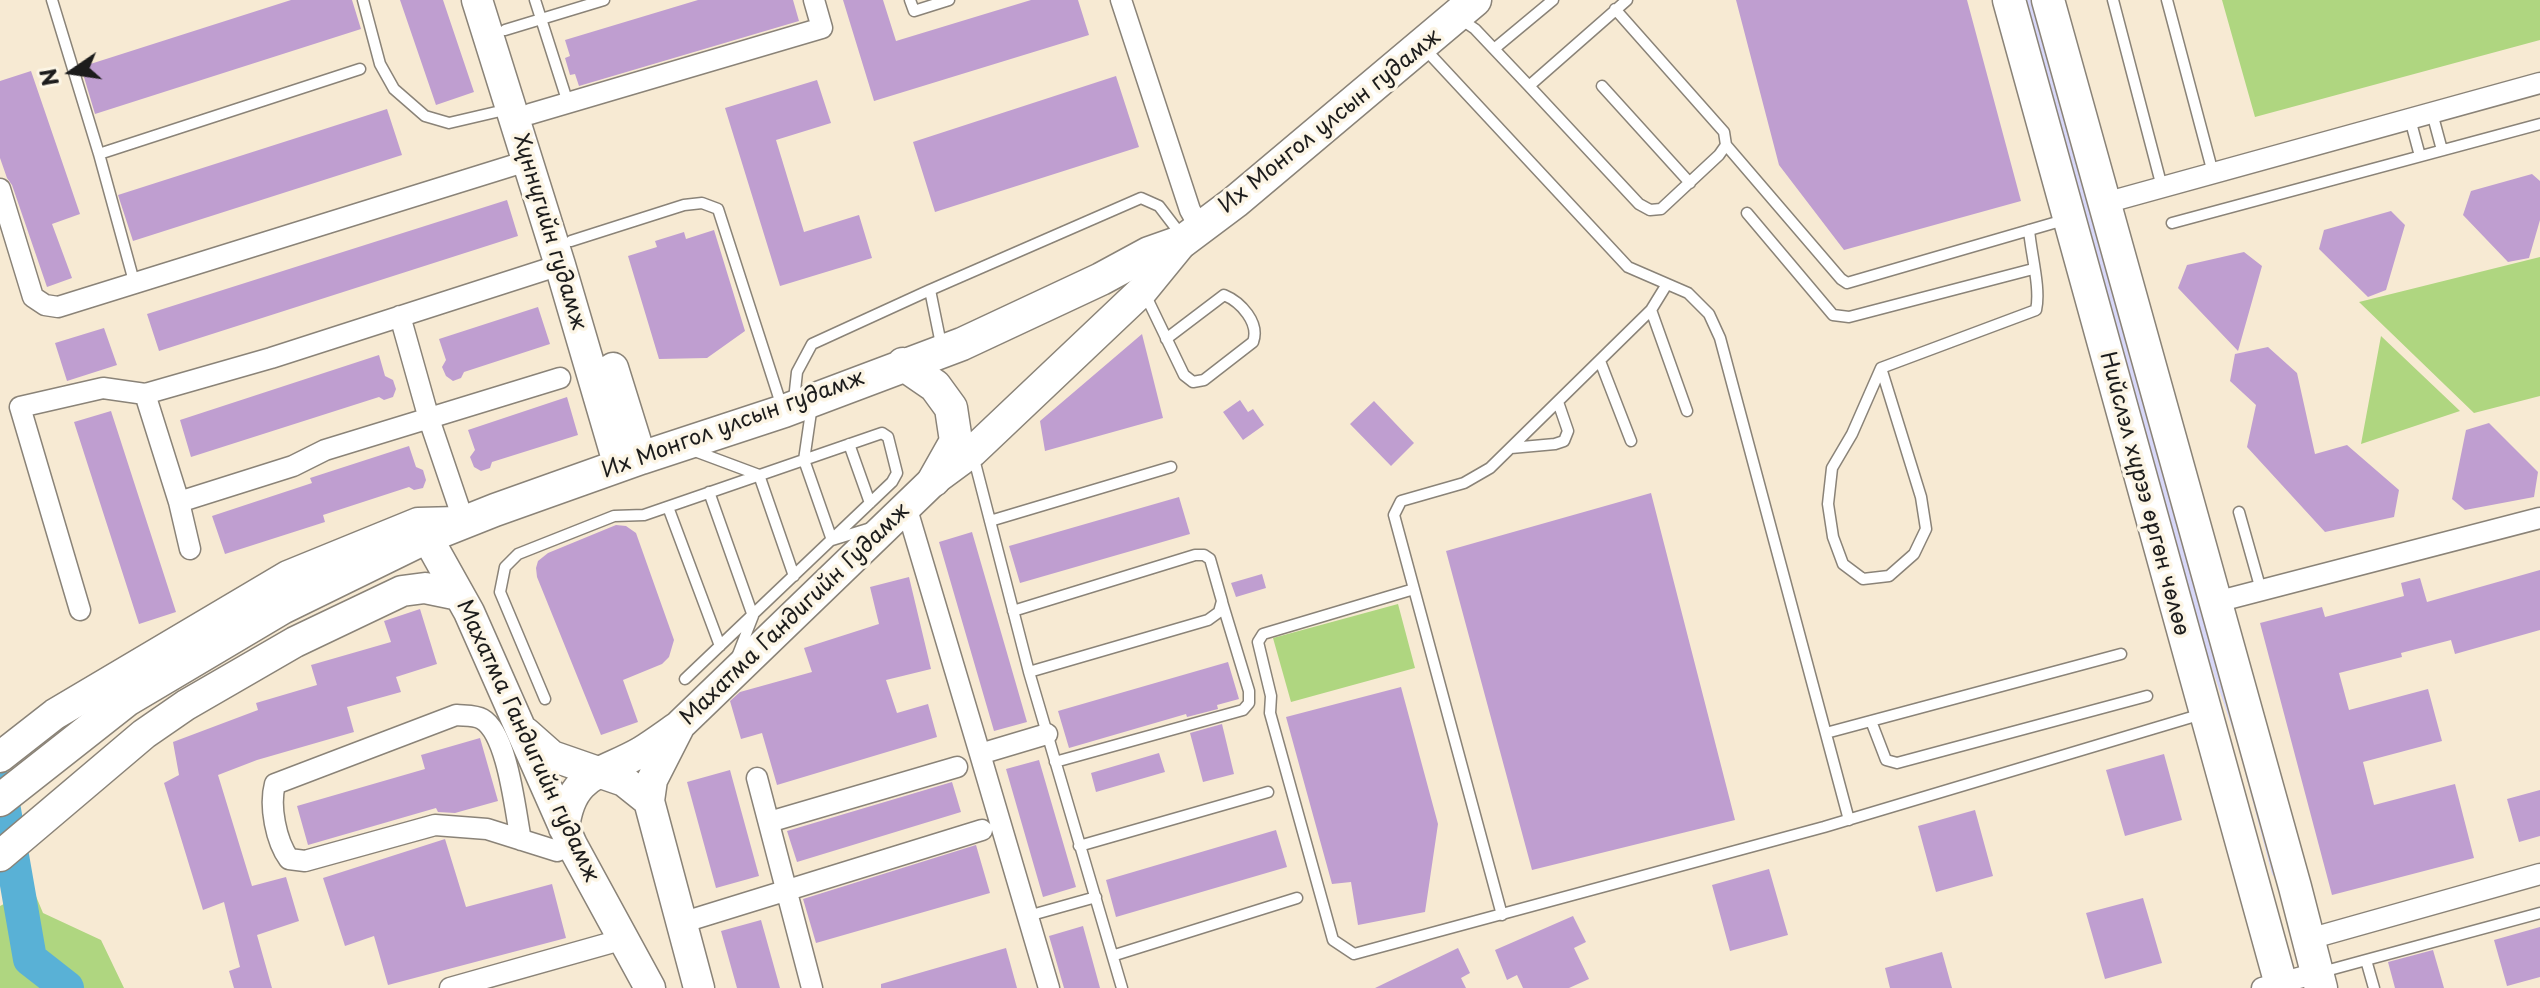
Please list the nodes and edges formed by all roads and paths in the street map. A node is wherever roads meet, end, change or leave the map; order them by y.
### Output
1 (52, 0) edge
2 (363, 0) edge
3 (477, 0) edge
4 (495, 0) edge
5 (535, 0) edge
6 (604, 0) edge
7 (814, 0) edge
8 (910, 0) edge
9 (949, 0) edge
10 (1121, 0) edge
11 (1553, 0) edge
12 (1627, 0) edge
13 (2009, 0) edge
14 (2048, 0) edge
15 (2113, 0) edge
16 (2167, 0) edge
17 (1466, 6) edge
18 (1615, 9) junction
19 (541, 19) junction
20 (505, 30) junction
21 (1422, 47) junction
22 (1494, 49) junction
23 (360, 69) dead end
24 (2540, 83) edge
25 (1529, 86) junction
26 (1602, 86) dead end
27 (568, 103) junction
28 (520, 112) junction
29 (2432, 113) junction
30 (2410, 119) junction
31 (2540, 124) edge
32 (1726, 145) junction
33 (2442, 150) junction
34 (99, 154) junction
35 (2420, 156) junction
36 (527, 161) junction
37 (2213, 173) junction
38 (1690, 183) junction
39 (2162, 187) junction
40 (0, 189) edge
41 (2105, 203) junction
42 (1747, 213) dead end
43 (2069, 219) junction
44 (2172, 223) dead end
45 (2029, 230) junction
46 (1189, 236) junction
47 (565, 253) junction
48 (2033, 269) junction
49 (1667, 284) junction
50 (135, 285) junction
51 (930, 290) junction
52 (1143, 290) junction
53 (1651, 310) junction
54 (400, 316) junction
55 (1166, 339) junction
56 (943, 350) junction
57 (1600, 361) junction
58 (903, 364) junction
59 (1881, 368) junction
60 (560, 378) dead end
61 (145, 394) junction
62 (1558, 402) junction
63 (797, 405) junction
64 (1687, 411) dead end
65 (429, 419) junction
66 (1631, 441) dead end
67 (849, 444) junction
68 (683, 446) junction
69 (1511, 448) junction
70 (972, 452) junction
71 (804, 460) junction
72 (630, 462) junction
73 (1171, 467) dead end
74 (759, 475) junction
75 (934, 480) junction
76 (709, 492) junction
77 (179, 502) junction
78 (668, 507) junction
79 (889, 511) junction
80 (2239, 512) dead end
81 (2540, 518) edge
82 (990, 521) junction
83 (464, 522) junction
84 (427, 537) junction
85 (832, 540) junction
86 (190, 549) dead end
87 (794, 576) junction
88 (1414, 589) junction
89 (2261, 590) junction
90 (459, 595) junction
91 (1222, 601) junction
92 (2216, 602) junction
93 (80, 610) dead end
94 (1013, 611) junction
95 (753, 616) junction
96 (720, 646) junction
97 (2121, 654) dead end
98 (1029, 672) junction
99 (729, 678) junction
100 (685, 679) dead end
101 (2147, 696) dead end
102 (545, 699) dead end
103 (2204, 713) junction
104 (1871, 721) junction
105 (680, 725) junction
106 (522, 729) junction
107 (1826, 733) junction
108 (1047, 734) junction
109 (980, 754) junction
110 (0, 757) edge
111 (1055, 762) junction
112 (957, 767) dead end
113 (597, 771) junction
114 (757, 778) dead end
115 (1268, 792) dead end
116 (0, 800) edge
117 (649, 801) junction
118 (1849, 820) junction
119 (769, 822) junction
120 (982, 830) dead end
121 (568, 836) junction
122 (521, 840) junction
123 (1079, 846) junction
124 (0, 856) edge
125 (2540, 874) edge
126 (788, 892) junction
127 (1096, 897) junction
128 (1297, 898) dead end
129 (2540, 913) edge
130 (1502, 915) junction
131 (1028, 916) junction
132 (681, 923) junction
133 (624, 939) junction
134 (2309, 939) junction
135 (2272, 949) junction
136 (1115, 955) junction
137 (2366, 960) junction
138 (2319, 980) edge
139 (2275, 986) edge
140 (450, 988) edge
141 (650, 988) edge
142 (699, 988) edge
143 (812, 988) edge
144 (1049, 988) edge
145 (1122, 988) edge
146 (2374, 988) edge

1 - 34 lane
2 - 28 lane
3 - 28 main road, Хүннүгийн гудамж
4 - 20 main road, Хүннүгийн гудамж
5 - 19 lane
6 - 19 lane
7 - 27 street
8 - 9 lane
10 - 46 street
11 - 22 lane
12 - 18 lane
13 - 43 main road, Нийслэл хүрээ өргөн чөлөө
14 - 41 main road, Нийслэл хүрээ өргөн чөлөө
15 - 39 lane
16 - 37 lane
17 - 21 main road, Их Монгол улсын гудамж
17 - 22 lane
18 - 25 lane
18 - 32 lane
19 - 20 lane
19 - 27 lane
20 - 28 main road, Хүннүгийн гудамж
21 - 46 main road, Их Монгол улсын гудамж
21 - 49 lane
22 - 25 lane
23 - 34 lane
24 - 29 street
25 - 38 lane
26 - 38 lane
27 - 28 street
28 - 36 main road, Хүннүгийн гудамж
28 - 47 main road, Хүннүгийн гудамж
29 - 30 street
29 - 33 lane
30 - 35 lane
30 - 37 street
31 - 33 lane
32 - 38 lane
32 - 45 lane
33 - 35 lane
34 - 50 lane
35 - 44 lane
36 - 47 main road, Хүннүгийн гудамж
36 - 50 street
37 - 39 street
39 - 41 street
40 - 50 street
41 - 92 main road, Нийслэл хүрээ өргөн чөлөө
42 - 48 lane
43 - 45 lane
43 - 103 main road, Нийслэл хүрээ өргөн чөлөө
45 - 48 lane
46 - 51 lane
46 - 52 main road, Их Монгол улсын гудамж
46 - 56 main road, Их Монгол улсын гудамж
47 - 54 street
47 - 63 lane
47 - 72 main road, Хүннүгийн гудамж
48 - 59 lane
49 - 53 lane
49 - 107 lane
51 - 56 lane
51 - 63 lane
52 - 55 lane
52 - 70 main road, Их Монгол улсын гудамж
53 - 57 lane
53 - 64 lane
54 - 61 street
54 - 65 street
55 - 55 lane
56 - 58 main road, Их Монгол улсын гудамж
57 - 62 lane
57 - 66 lane
58 - 63 main road, Их Монгол улсын гудамж
58 - 75 main road
59 - 59 lane
60 - 65 street
61 - 77 street
61 - 93 street
62 - 69 lane
62 - 69 lane
63 - 68 main road, Их Монгол улсын гудамж
63 - 71 lane
65 - 77 street
65 - 83 street
67 - 71 lane
67 - 79 lane
67 - 79 lane
68 - 72 main road, Их Монгол улсын гудамж
68 - 74 lane
69 - 88 lane
70 - 75 main road, Их Монгол улсын гудамж
70 - 82 lane
71 - 74 lane
71 - 85 lane
72 - 83 main road, Их Монгол улсын гудамж
73 - 82 lane
74 - 76 lane
74 - 87 lane
75 - 79 main road, Махатма Гандигийн Гудамж
76 - 78 lane
76 - 95 lane
77 - 86 street
78 - 96 lane
78 - 102 lane
79 - 85 lane
79 - 85 lane
79 - 99 main road, Махатма Гандигийн Гудамж
79 - 109 street
80 - 89 lane
81 - 89 street
82 - 94 lane
83 - 84 main road, Их Монгол улсын гудамж
83 - 110 main road
84 - 90 main road, Махатма Гандигийн гудамж
84 - 116 main road, Их Монгол улсын гудамж
85 - 87 lane
87 - 95 lane
88 - 130 lane
88 - 130 lane
89 - 92 street
90 - 106 main road, Махатма Гандигийн гудамж
90 - 124 main road
91 - 94 lane
91 - 98 lane
91 - 111 lane
92 - 134 main road, Нийслэл хүрээ өргөн чөлөө
94 - 98 lane
95 - 96 lane
95 - 99 lane
96 - 100 lane
97 - 104 lane
98 - 108 lane
99 - 105 main road, Махатма Гандигийн Гудамж
101 - 104 lane
103 - 118 lane
103 - 135 main road, Нийслэл хүрээ өргөн чөлөө
104 - 107 lane
105 - 113 main road
105 - 117 main road, Махатма Гандигийн Гудамж
106 - 113 main road
106 - 121 main road, Махатма Гандигийн гудамж
107 - 118 lane
108 - 109 street
108 - 111 lane
109 - 131 street
111 - 123 lane
112 - 119 street
113 - 117 main road
113 - 121 main road
114 - 119 street
115 - 123 lane
117 - 132 main road
118 - 130 lane
119 - 126 street
120 - 126 street
121 - 122 street
121 - 133 main road, Махатма Гандигийн гудамж
122 - 122 street
123 - 127 lane
125 - 134 street
126 - 132 street
126 - 143 street
127 - 131 lane
127 - 136 lane
128 - 136 lane
129 - 137 lane
131 - 144 street
132 - 142 main road
133 - 140 street
133 - 141 main road, Махатма Гандигийн гудамж
134 - 135 main road
134 - 138 main road, Нийслэл хүрээ өргөн чөлөө
135 - 139 main road, Нийслэл хүрээ өргөн чөлөө
136 - 145 lane
137 - 138 lane
137 - 146 lane
138 - 139 street

